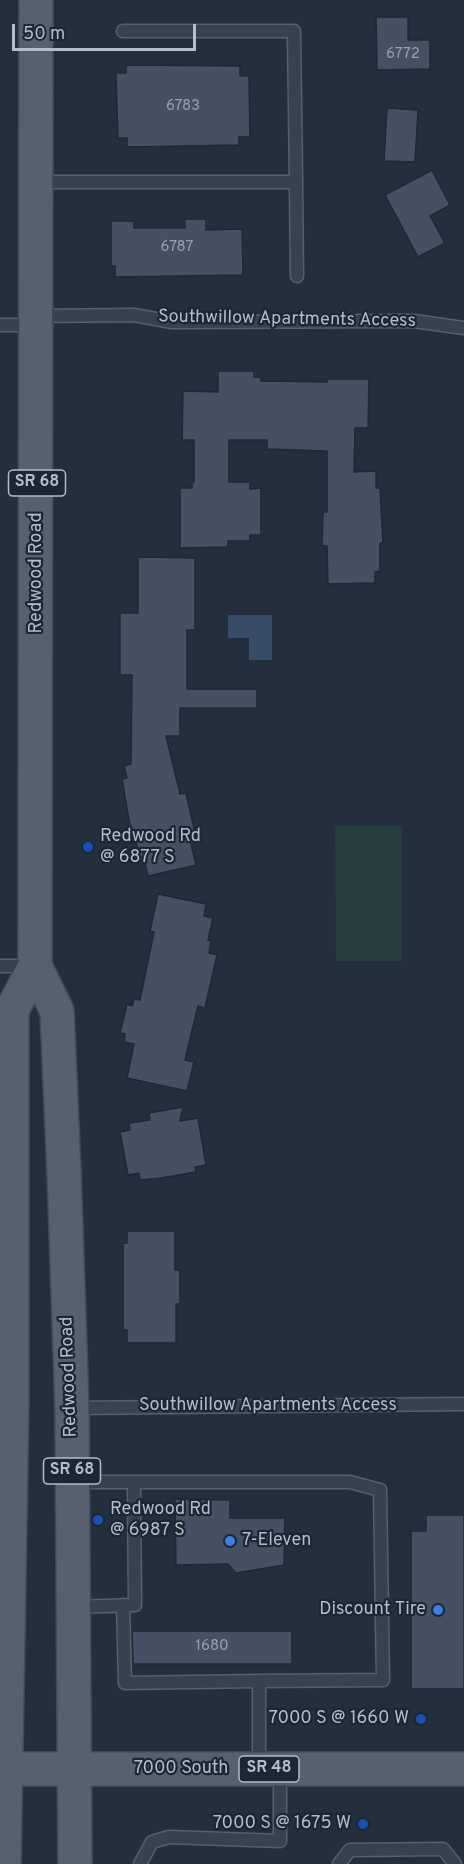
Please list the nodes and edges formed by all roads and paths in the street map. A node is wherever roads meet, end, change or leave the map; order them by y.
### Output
1 (36, 0) edge
2 (123, 31) dead end
3 (37, 182) junction
4 (296, 182) junction
5 (297, 276) dead end
6 (37, 320) junction
7 (0, 325) edge
8 (464, 328) edge
9 (0, 966) edge
10 (35, 966) junction
11 (464, 1404) edge
12 (72, 1408) junction
13 (72, 1482) junction
14 (134, 1482) junction
15 (5, 1553) edge
16 (123, 1605) junction
17 (73, 1606) junction
18 (259, 1682) junction
19 (6, 1769) junction
20 (270, 1769) junction
21 (464, 1769) edge
22 (74, 1770) junction
23 (4, 1864) edge
24 (75, 1864) edge
25 (140, 1864) edge
26 (339, 1864) edge
27 (456, 1864) edge

1 - 3 main road, Redwood Road / SR 68
2 - 4 lane
3 - 4 lane
3 - 6 main road, Redwood Road / SR 68
4 - 5 lane
6 - 7 lane, Southwillow Apartments Access
6 - 8 lane, Southwillow Apartments Access
6 - 10 main road, Redwood Road / SR 68
9 - 10 lane
10 - 12 main road, Redwood Road / SR 68
10 - 15 main road, Redwood Road / SR 68
11 - 12 lane, Southwillow Apartments Access
12 - 13 main road, Redwood Road / SR 68
13 - 14 lane
13 - 17 main road, Redwood Road / SR 68
14 - 16 lane
14 - 18 lane
15 - 19 main road, Redwood Road / SR 68
16 - 17 lane
16 - 18 lane
17 - 22 main road, Redwood Road / SR 68
18 - 20 lane
19 - 22 main road, 7000 South / SR 48
19 - 23 main road, Redwood Road / SR 68
20 - 21 main road, 7000 South / SR 48
20 - 22 main road, 7000 South / SR 48
20 - 25 lane
22 - 24 main road, Redwood Road / SR 68
26 - 27 lane

